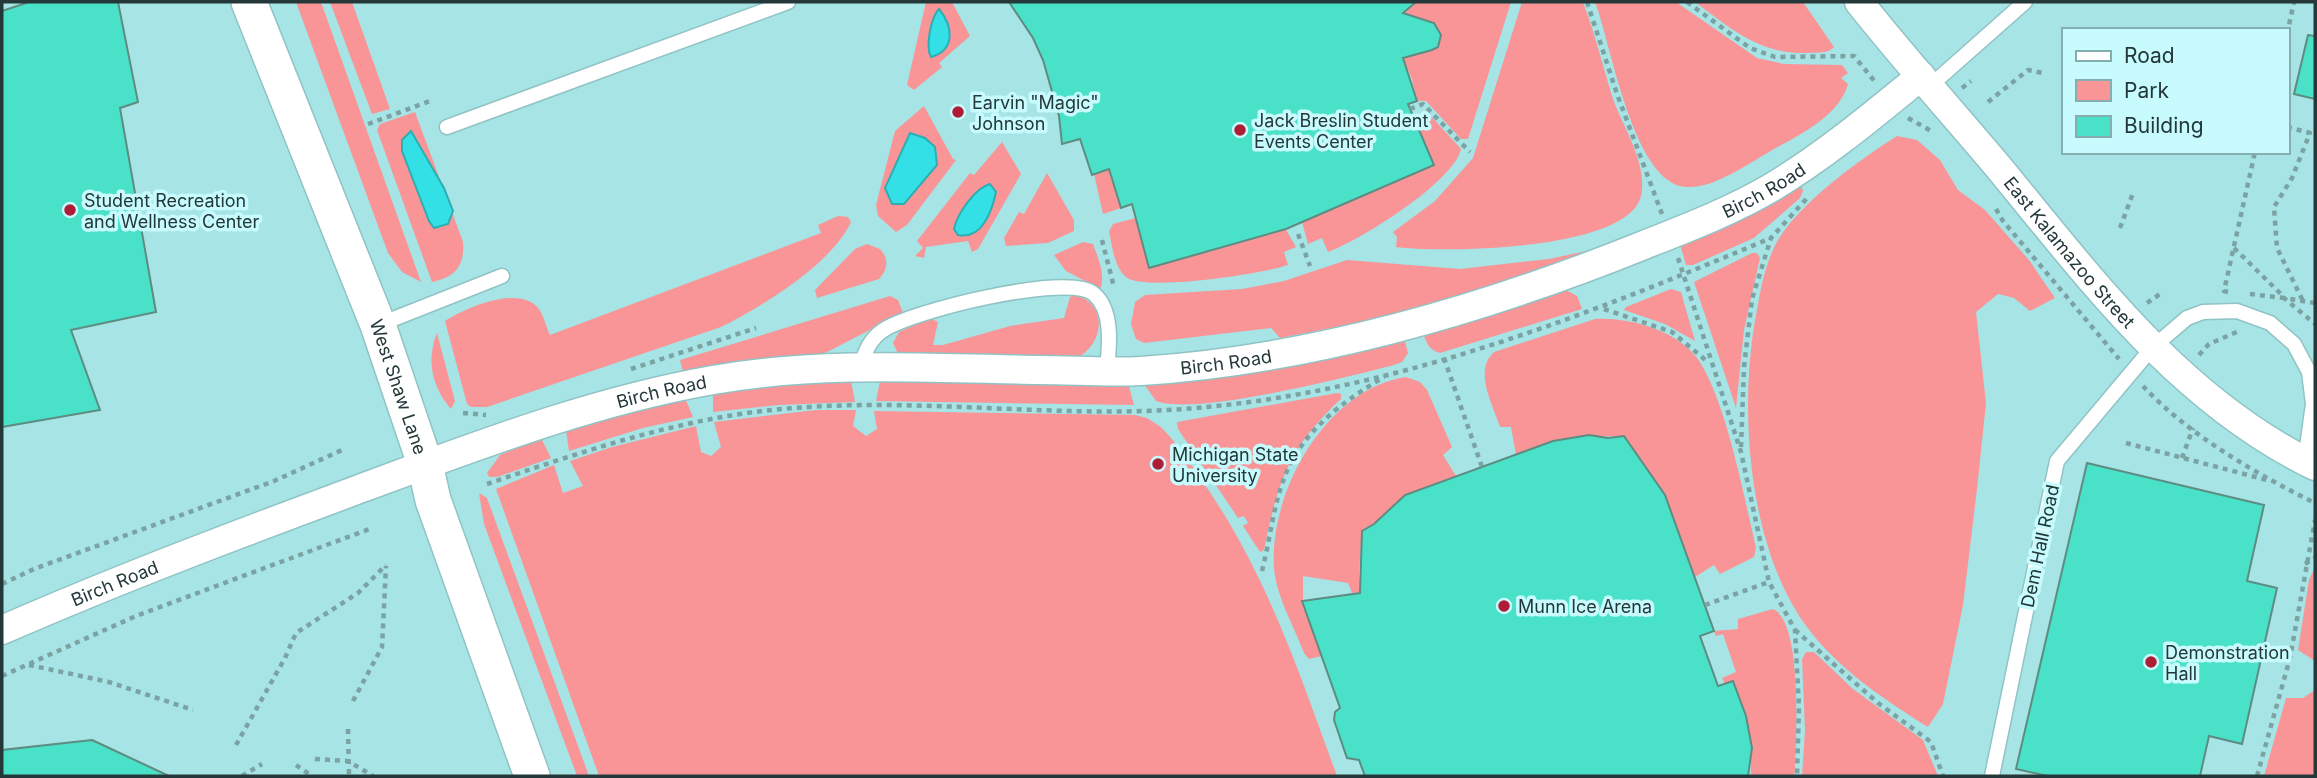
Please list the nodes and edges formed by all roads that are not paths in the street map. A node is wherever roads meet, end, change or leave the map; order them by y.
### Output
1 (249, 2) edge
2 (788, 2) edge
3 (1859, 2) edge
4 (2025, 2) edge
5 (1925, 81) junction
6 (447, 127) dead end
7 (502, 276) dead end
8 (378, 325) junction
9 (2152, 348) junction
10 (861, 367) junction
11 (1107, 371) junction
12 (2310, 463) edge
13 (425, 464) junction
14 (2, 630) edge
15 (532, 776) edge
16 (1992, 776) edge

1 - 8 street, West Shaw Lane
2 - 6 lane
3 - 5 street, East Kalamazoo Street
4 - 5 lane
5 - 9 street, East Kalamazoo Street
5 - 11 street, Birch Road
7 - 8 lane
8 - 13 street, West Shaw Lane
9 - 12 street, East Kalamazoo Street
9 - 12 lane, Dem Hall Road
9 - 16 lane, Dem Hall Road
10 - 11 street, Birch Road
10 - 11 lane
10 - 13 street, Birch Road
13 - 14 street, Birch Road
13 - 15 street, West Shaw Lane

